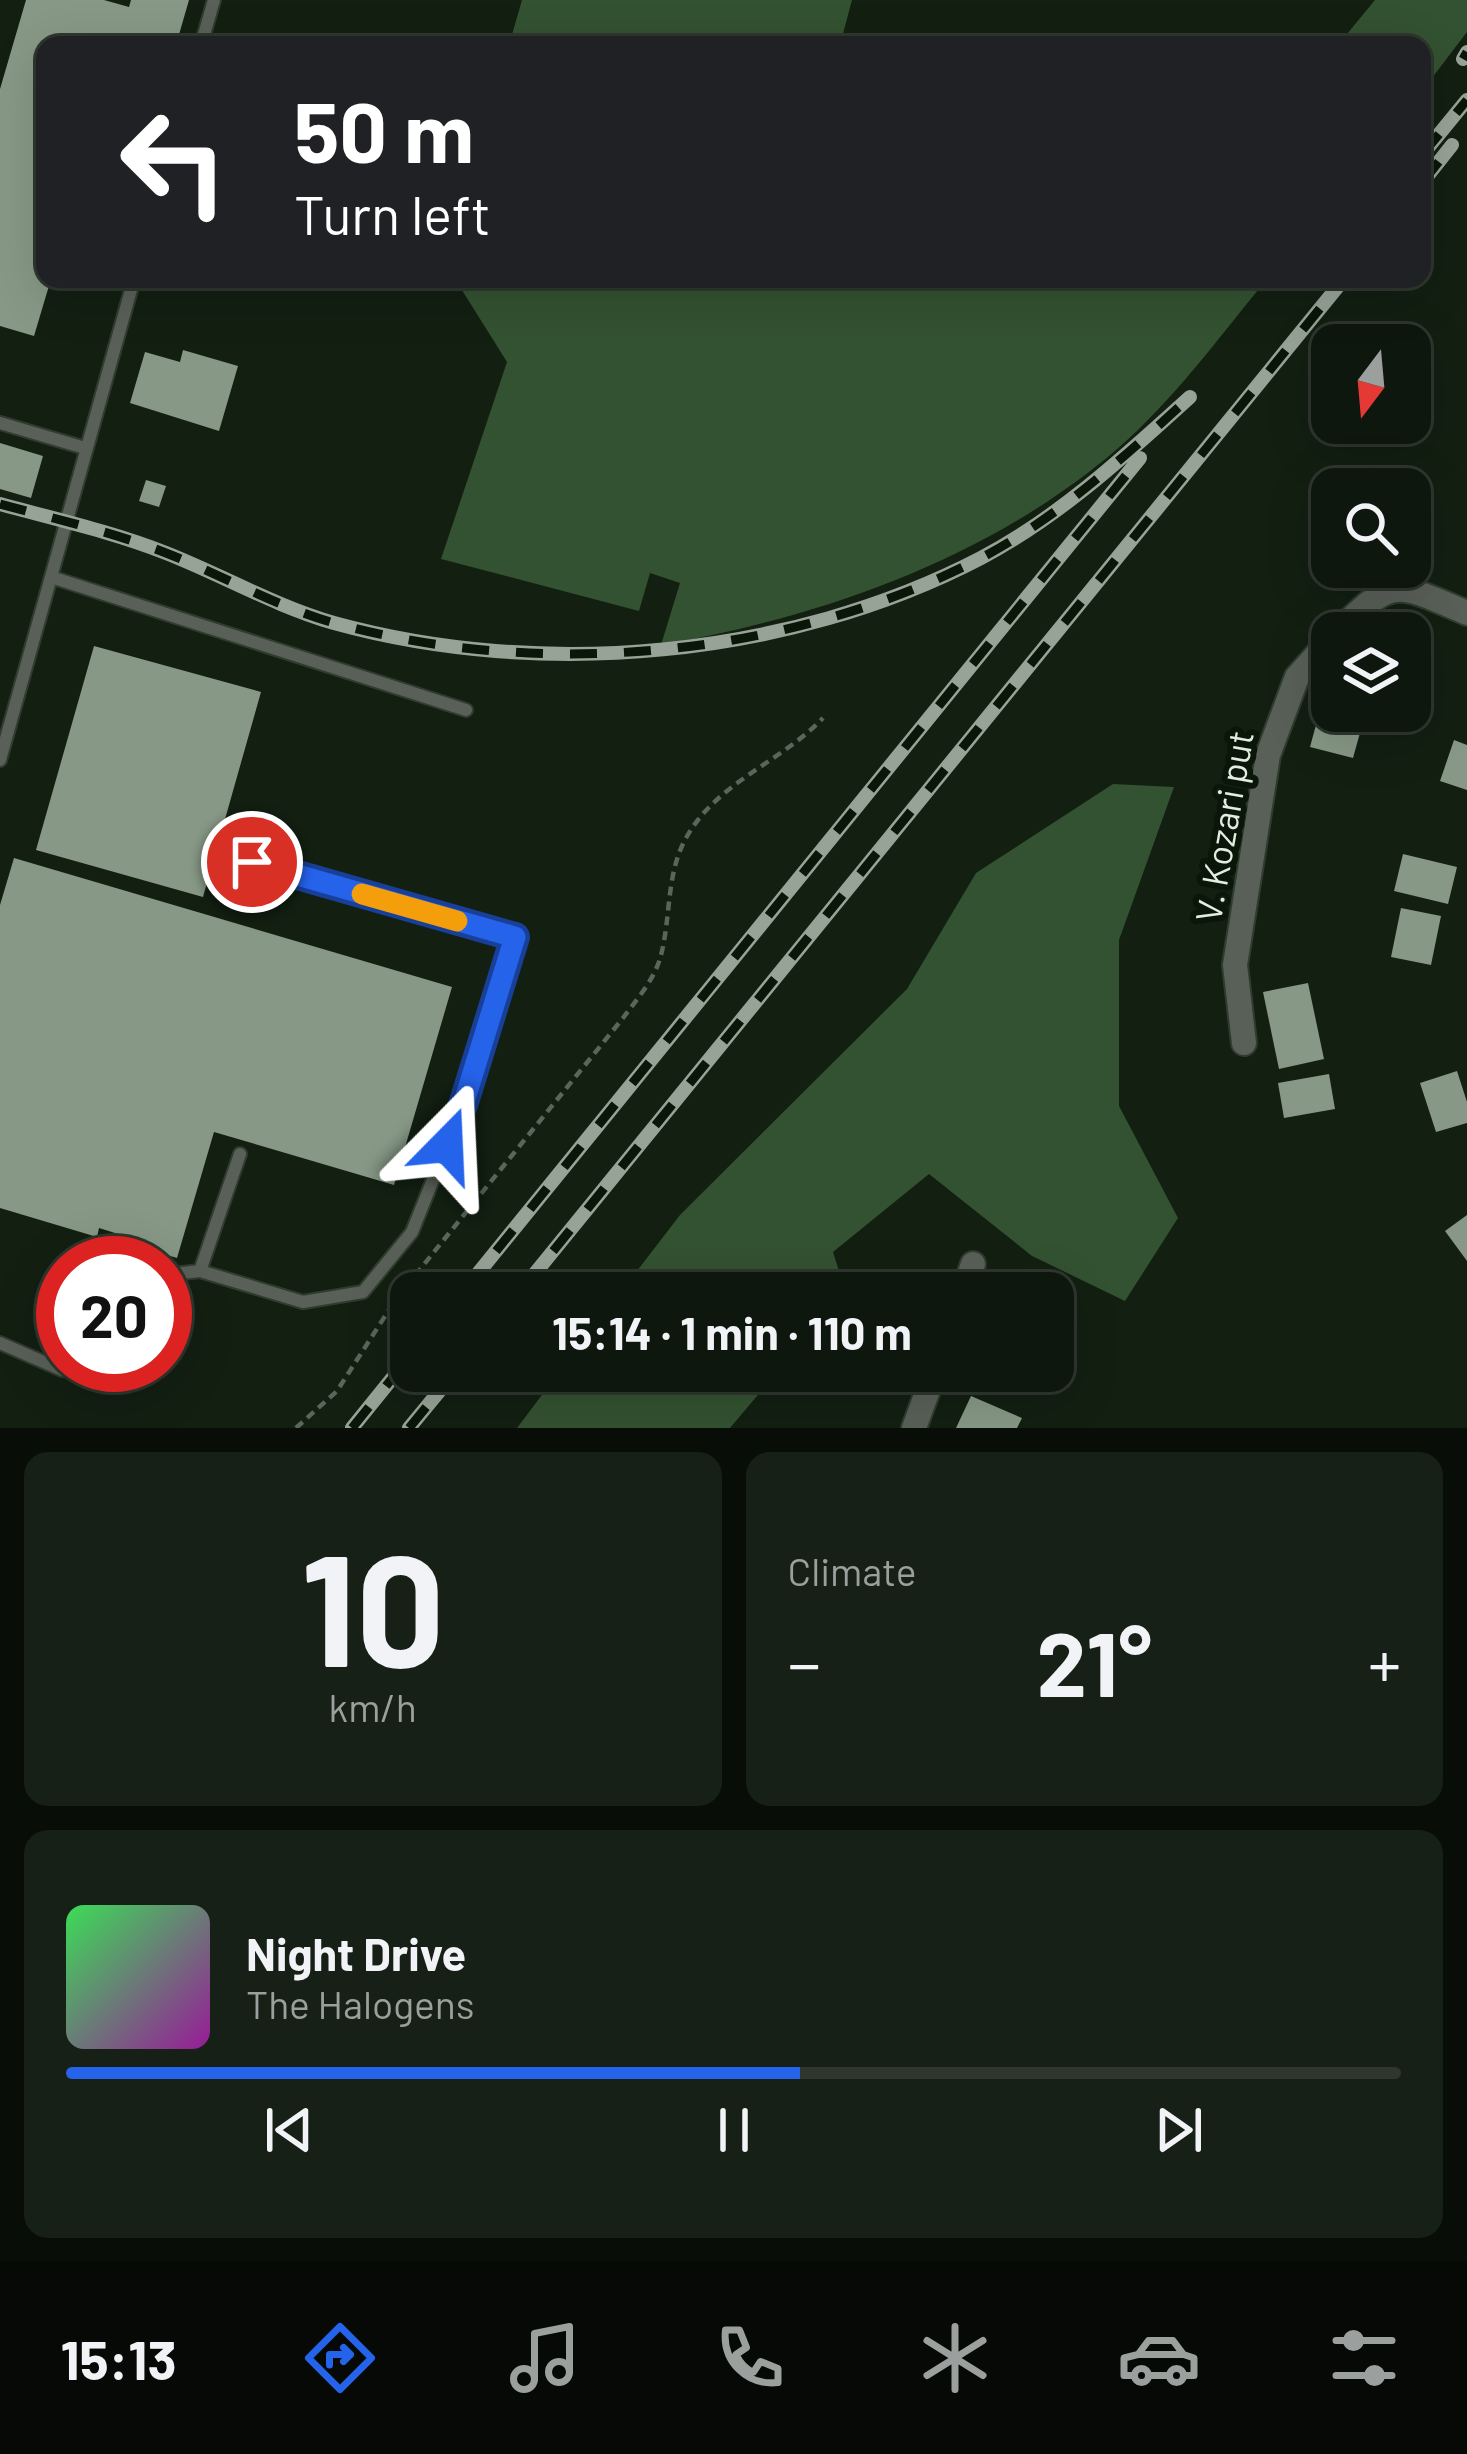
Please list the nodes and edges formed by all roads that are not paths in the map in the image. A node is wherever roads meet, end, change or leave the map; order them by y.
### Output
1 (214, 0) edge
2 (204, 36) edge
3 (131, 288) edge
4 (0, 423) edge
5 (85, 448) junction
6 (52, 577) junction
7 (1357, 612) edge
8 (1467, 613) edge
9 (1311, 661) edge
10 (466, 710) dead end
11 (0, 760) edge
12 (252, 862) dead end
13 (1244, 1043) dead end
14 (240, 1154) dead end
15 (973, 1264) dead end
16 (200, 1271) junction
17 (192, 1272) edge
18 (970, 1272) edge
19 (0, 1343) edge
20 (36, 1359) edge
21 (927, 1392) edge
22 (914, 1428) edge

1 - 2 lane
3 - 5 lane
4 - 5 lane
5 - 6 lane
6 - 10 lane
6 - 11 lane
7 - 8 street, V. Kozari put
9 - 13 street, V. Kozari put
12 - 16 lane
14 - 16 lane
15 - 18 street
16 - 17 lane
19 - 20 lane
21 - 22 street

